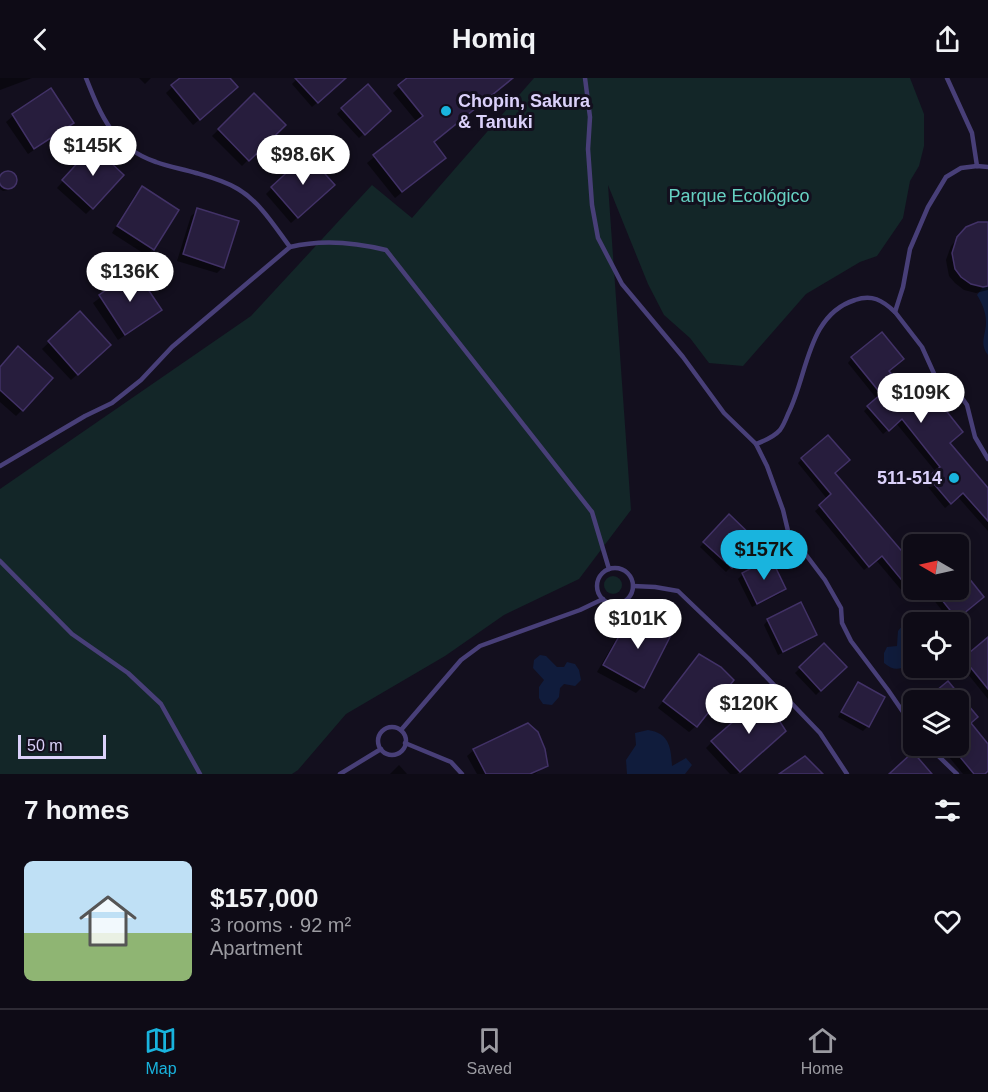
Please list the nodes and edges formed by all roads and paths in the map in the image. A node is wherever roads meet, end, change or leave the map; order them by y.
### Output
1 (86, 78) edge
2 (585, 78) edge
3 (947, 78) edge
4 (977, 166) junction
5 (988, 167) edge
6 (290, 247) junction
7 (896, 312) junction
8 (756, 444) junction
9 (988, 459) edge
10 (0, 466) edge
11 (0, 561) edge
12 (609, 569) junction
13 (633, 586) junction
14 (603, 599) junction
15 (903, 712) edge
16 (401, 730) junction
17 (405, 743) junction
18 (381, 749) junction
19 (938, 756) edge
20 (200, 774) edge
21 (340, 774) edge
22 (462, 774) edge
23 (847, 774) edge
24 (957, 774) edge

1 - 6 lane
2 - 8 lane
3 - 4 lane
4 - 5 lane
4 - 7 lane
6 - 10 lane
6 - 12 lane
7 - 8 lane
7 - 9 lane
8 - 15 lane
11 - 20 lane
12 - 13 lane
12 - 14 lane
13 - 14 lane
13 - 23 lane
14 - 16 lane
16 - 17 lane
16 - 18 lane
17 - 18 lane
17 - 22 lane
18 - 21 lane
19 - 24 lane

